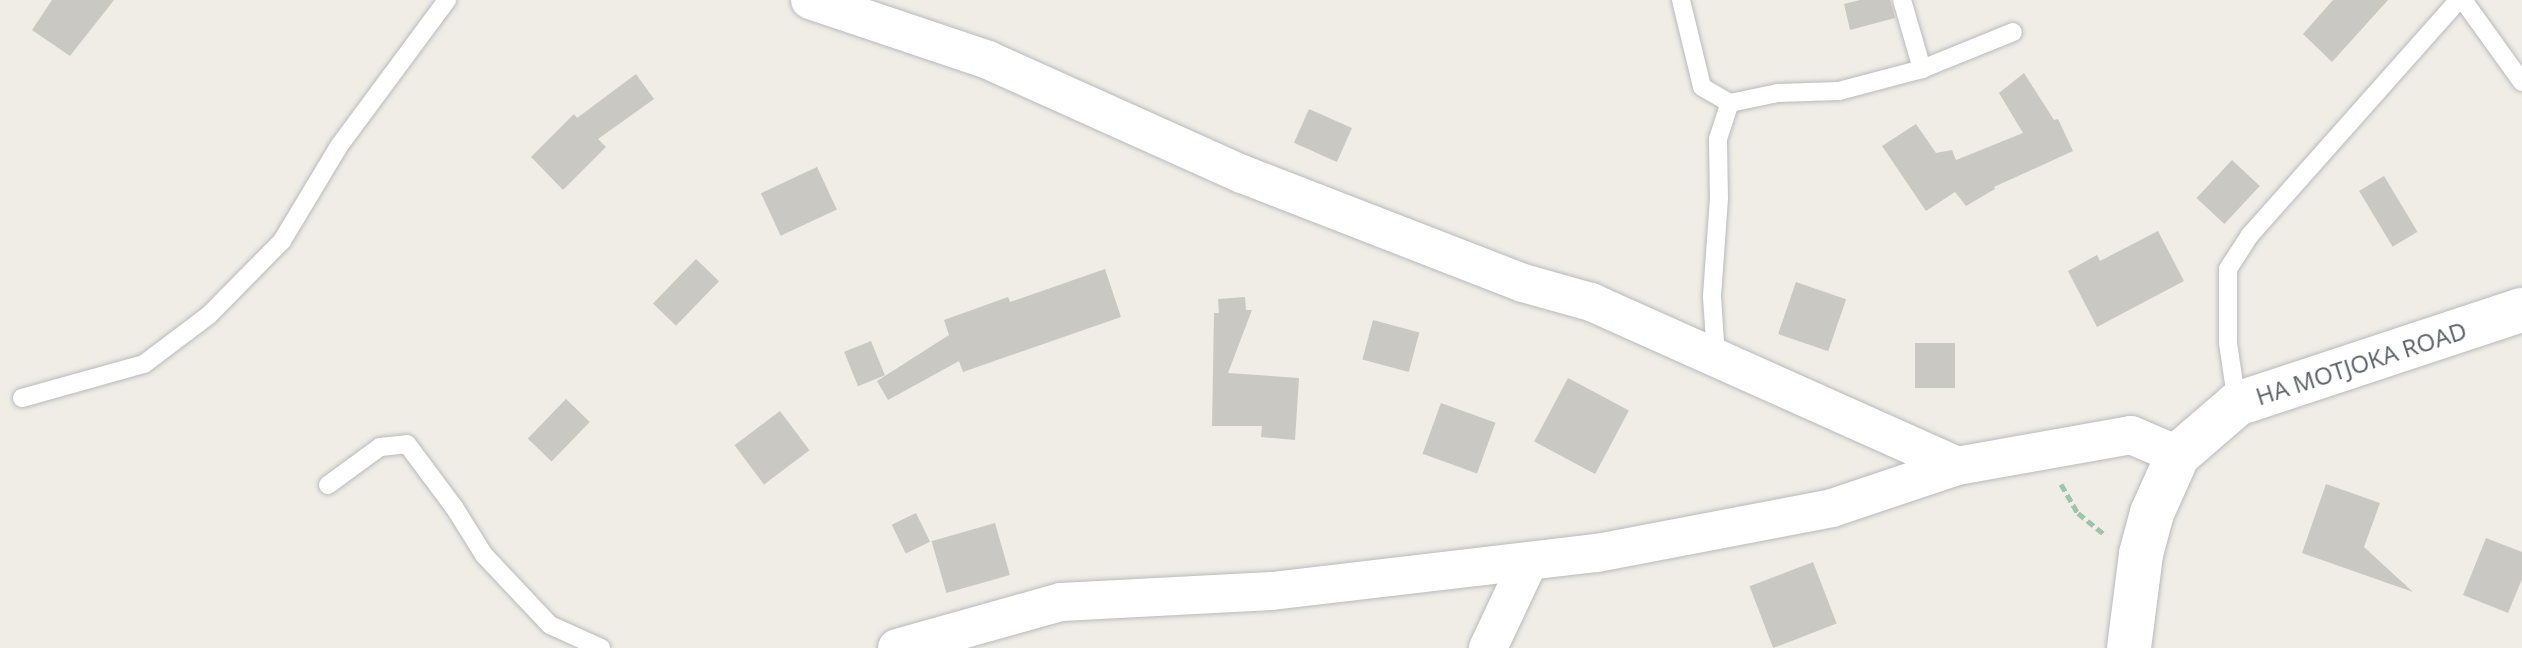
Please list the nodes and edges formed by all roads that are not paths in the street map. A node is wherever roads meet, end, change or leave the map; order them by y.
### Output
1 (447, 0) edge
2 (810, 0) edge
3 (1681, 0) edge
4 (1902, 0) edge
5 (2461, 0) edge
6 (854, 7) edge
7 (2013, 32) dead end
8 (1922, 69) junction
9 (2522, 82) edge
10 (1730, 103) junction
11 (2522, 310) edge
12 (1716, 357) junction
13 (22, 398) dead end
14 (2237, 404) junction
15 (2178, 455) junction
16 (1957, 466) junction
17 (328, 485) dead end
18 (1529, 561) junction
19 (601, 648) edge
20 (897, 648) edge
21 (1488, 648) edge
22 (2129, 648) edge

1 - 13 lane
2 - 6 street
3 - 10 lane
4 - 8 lane
5 - 9 lane
5 - 14 lane
6 - 12 street
7 - 8 lane
8 - 10 lane
10 - 12 lane
11 - 14 street, HA MOTJOKA ROAD
12 - 16 street
14 - 15 street, HA MOTJOKA ROAD
15 - 16 street
15 - 22 street, HA MOTJOKA ROAD
16 - 18 street
17 - 19 lane
18 - 20 street
18 - 21 street

